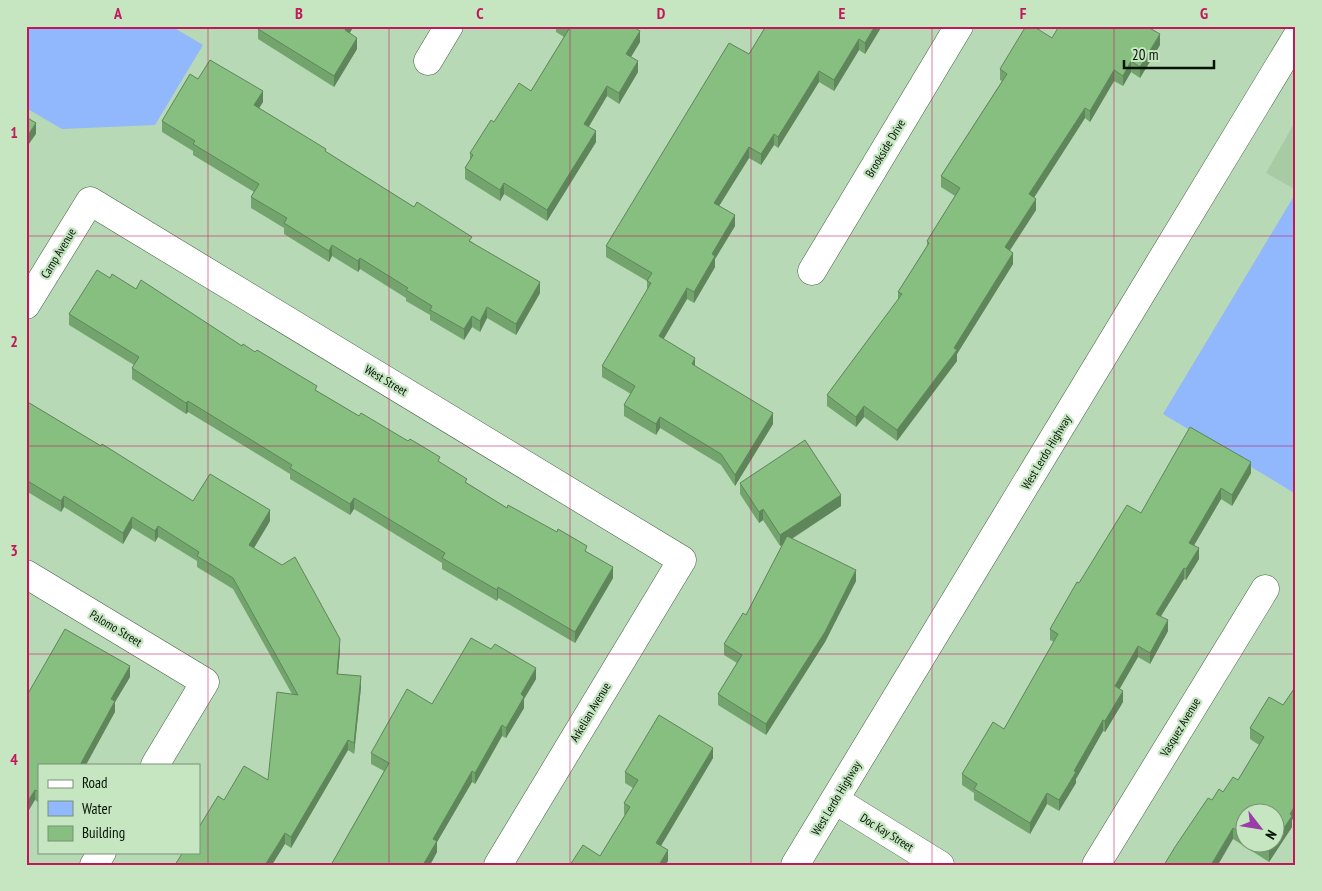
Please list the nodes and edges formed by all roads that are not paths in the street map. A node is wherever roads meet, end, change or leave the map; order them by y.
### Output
1 (449, 26) edge
2 (959, 26) edge
3 (1296, 38) edge
4 (428, 60) dead end
5 (90, 201) joint
6 (812, 271) dead end
7 (26, 305) edge
8 (682, 560) joint
9 (26, 574) edge
10 (1265, 589) dead end
11 (156, 764) edge
12 (834, 800) junction
13 (101, 854) edge
14 (94, 865) edge
15 (498, 865) edge
16 (795, 865) edge
17 (940, 865) edge
18 (1096, 865) edge

1 - 4 street
2 - 6 street, Brookside Drive
3 - 12 street, West Lerdo Highway
5 - 7 street, Camp Avenue
5 - 8 street, West Street
8 - 15 street, Arkelian Avenue
9 - 11 street, Palomo Street
10 - 18 street, Vasquez Avenue
12 - 16 street, West Lerdo Highway
12 - 17 street, Doc Kay Street
13 - 14 street

